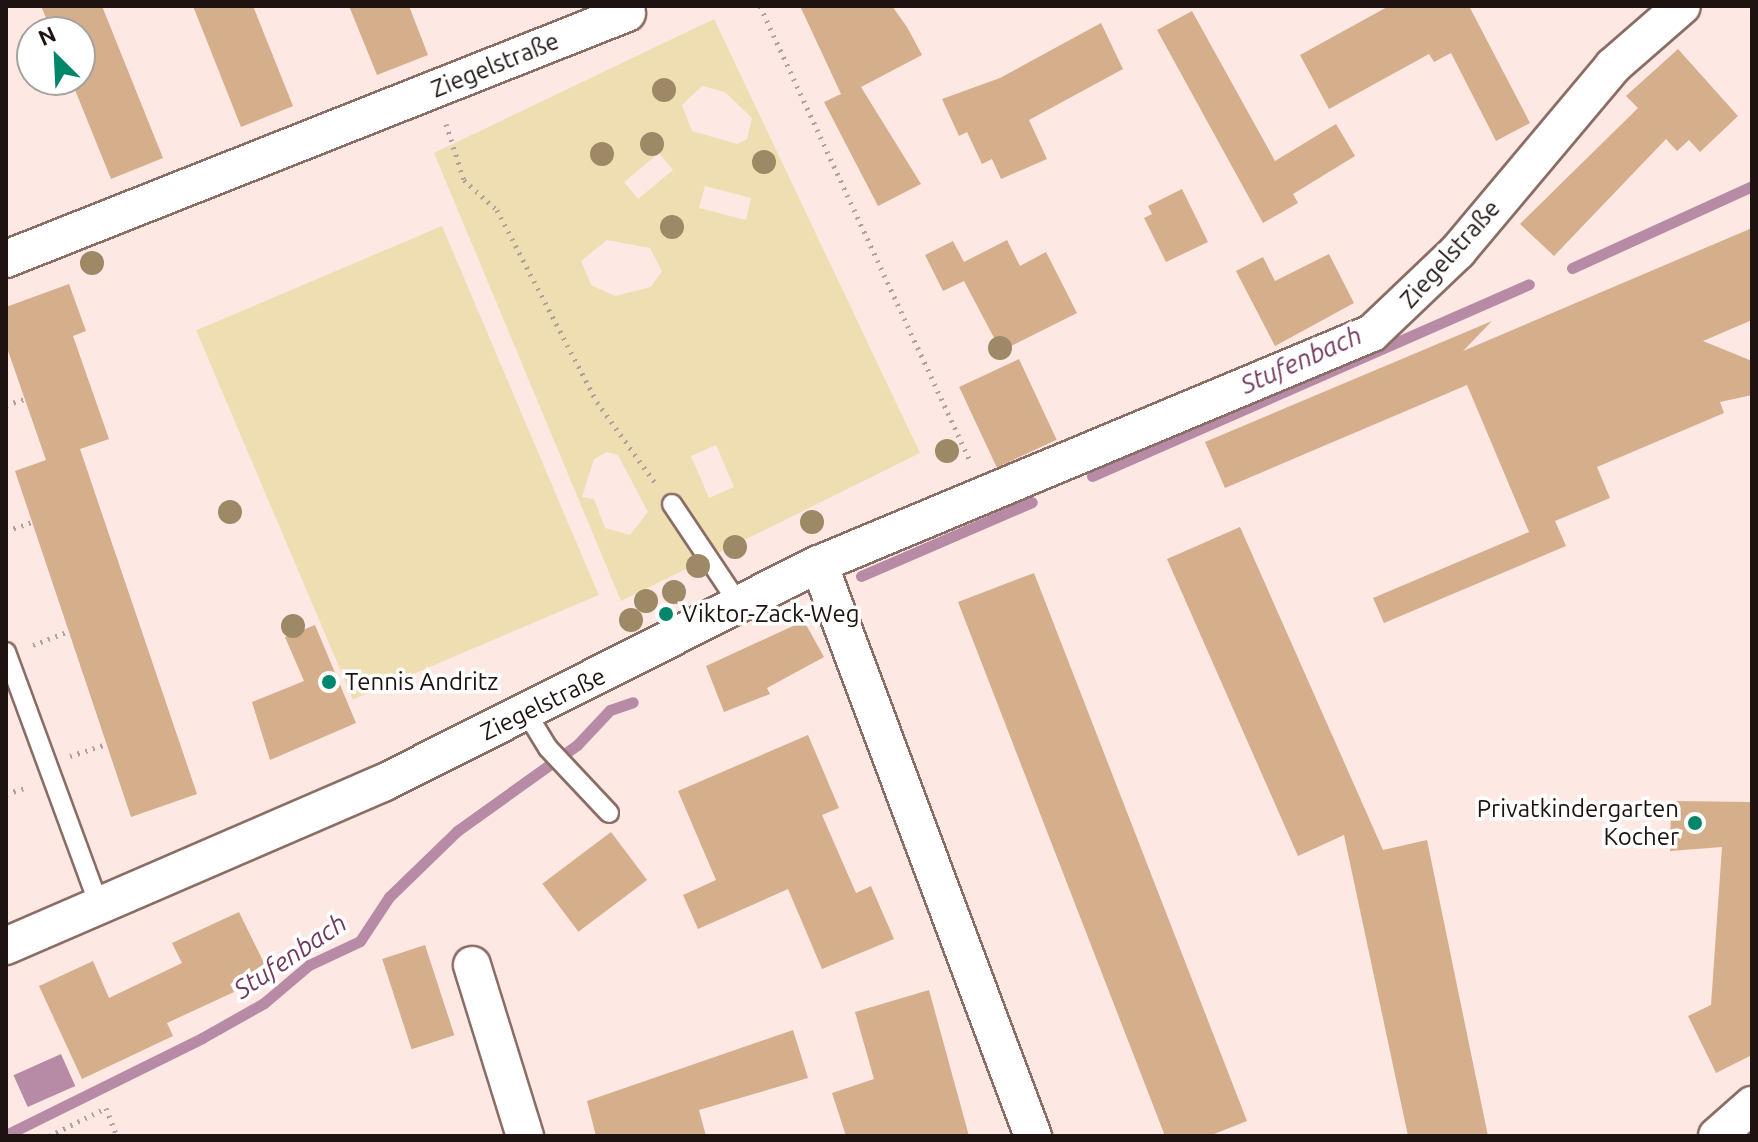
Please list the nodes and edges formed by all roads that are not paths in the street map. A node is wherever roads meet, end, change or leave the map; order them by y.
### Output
1 (1682, 6) edge
2 (614, 13) edge
3 (6, 259) edge
4 (672, 504) road end
5 (819, 564) junction
6 (739, 604) junction
7 (7, 654) edge
8 (526, 712) junction
9 (609, 813) dead end
10 (101, 910) junction
11 (6, 946) edge
12 (472, 965) dead end
13 (1752, 1105) edge
14 (525, 1136) edge
15 (1033, 1136) edge
16 (1717, 1136) edge

1 - 5 street, Ziegelstraße
2 - 3 street, Ziegelstraße
4 - 6 lane
5 - 6 street, Ziegelstraße
5 - 15 street
6 - 8 street, Ziegelstraße
7 - 10 lane
8 - 9 lane
8 - 10 street, Ziegelstraße
10 - 11 street, Ziegelstraße
12 - 14 street
13 - 16 street

